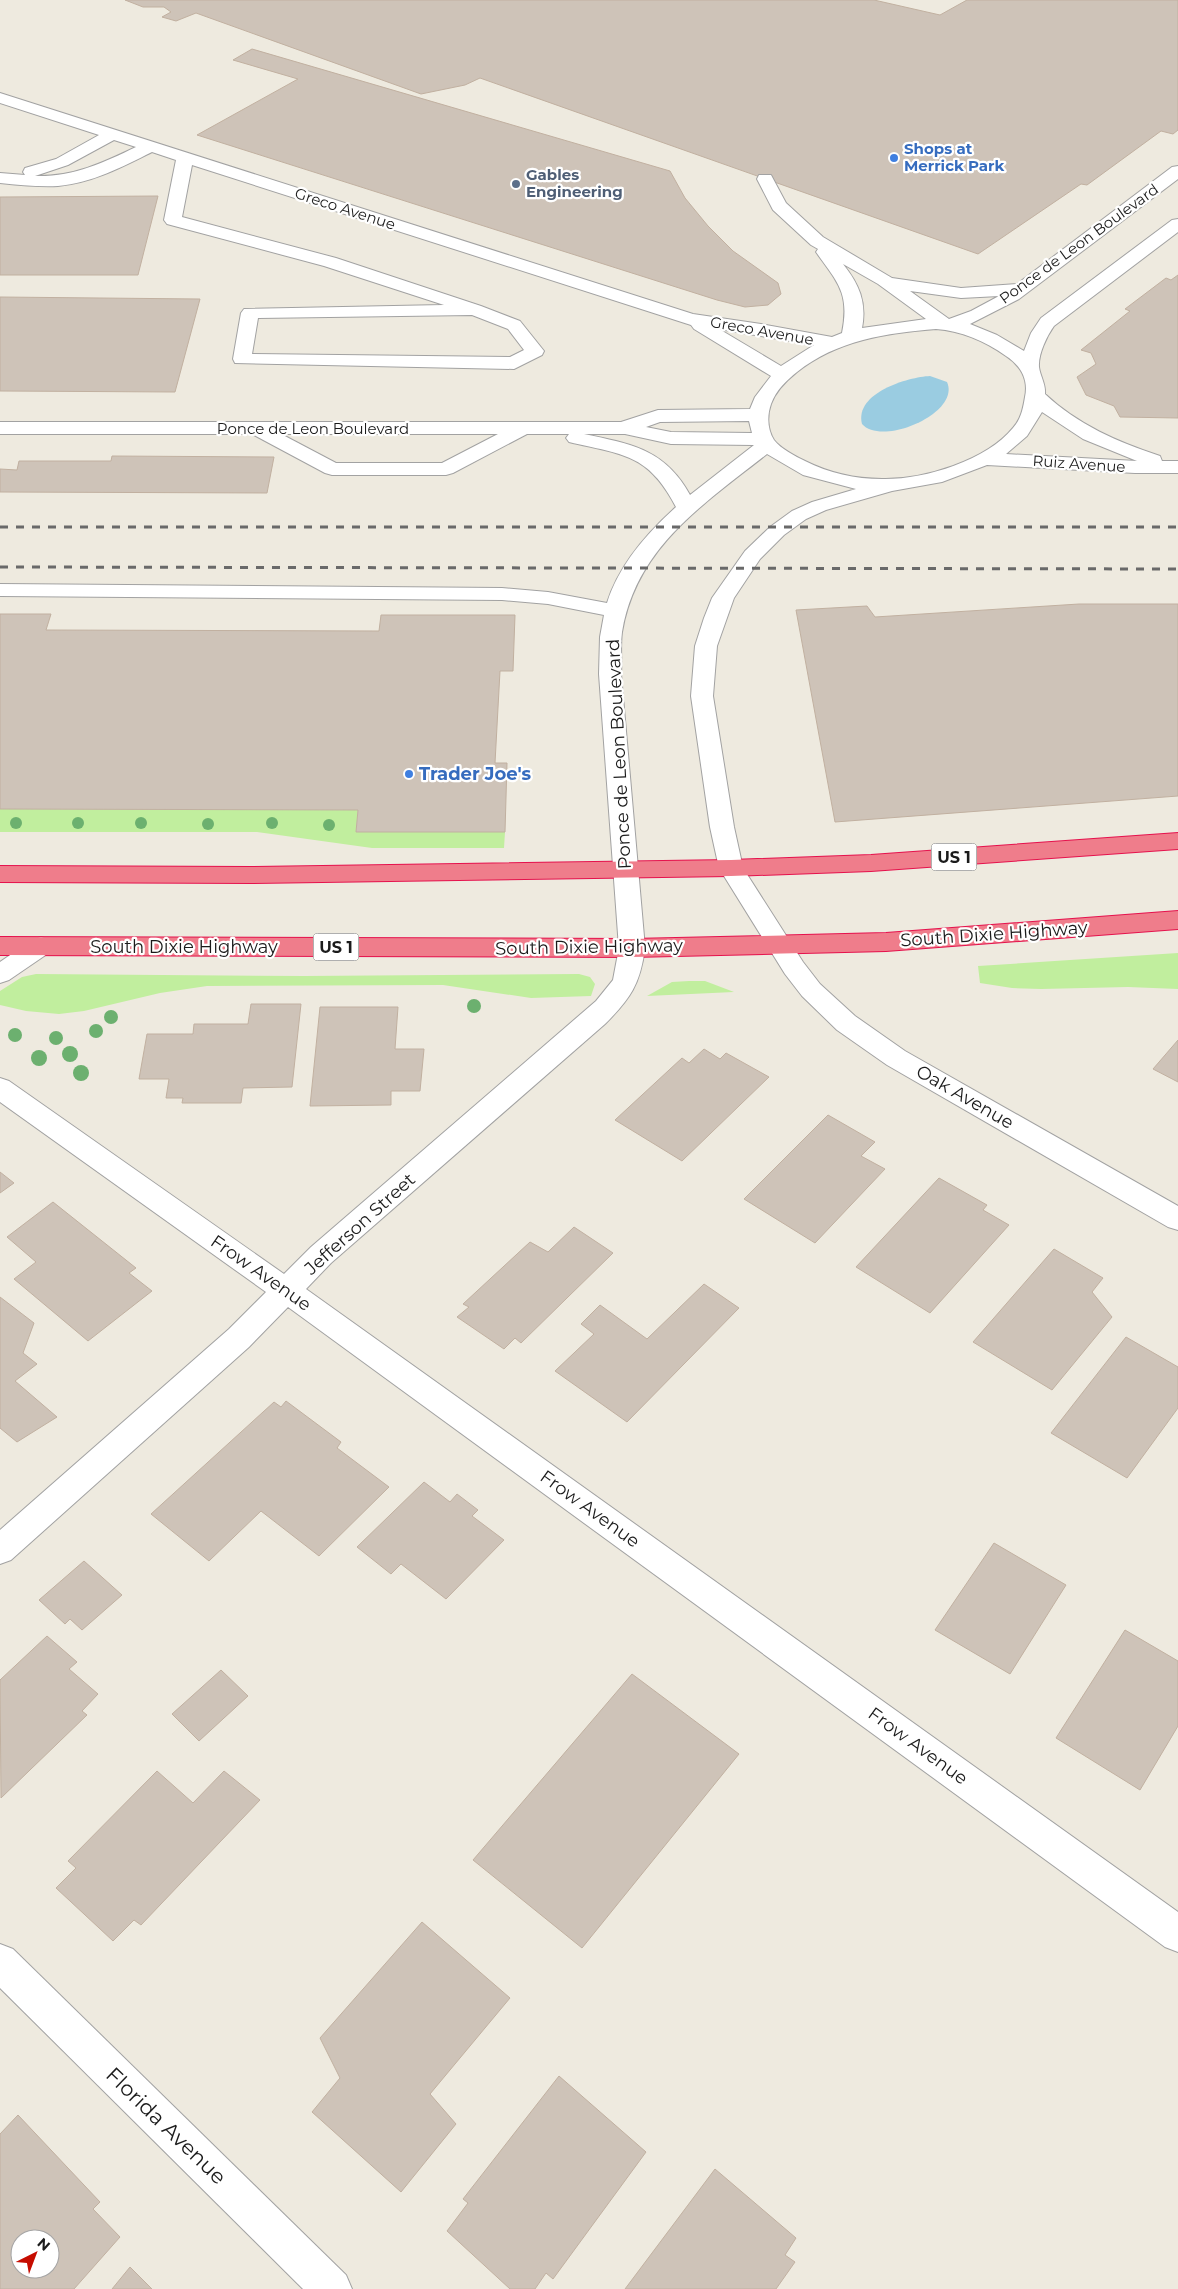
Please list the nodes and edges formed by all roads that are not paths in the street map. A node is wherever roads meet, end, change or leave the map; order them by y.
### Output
1 (0, 98) edge
2 (113, 134) junction
3 (151, 146) junction
4 (185, 157) junction
5 (1178, 171) edge
6 (0, 178) edge
7 (765, 179) dead end
8 (1178, 224) edge
9 (816, 241) junction
10 (887, 282) junction
11 (1023, 288) junction
12 (475, 310) junction
13 (690, 319) junction
14 (947, 325) junction
15 (851, 337) junction
16 (833, 343) junction
17 (1030, 367) junction
18 (783, 375) junction
19 (1036, 396) junction
20 (758, 415) junction
21 (0, 428) edge
22 (530, 428) junction
23 (625, 428) junction
24 (256, 429) junction
25 (765, 442) junction
26 (984, 459) junction
27 (1176, 467) edge
28 (891, 485) junction
29 (687, 508) junction
30 (0, 590) edge
31 (615, 611) junction
32 (1178, 841) edge
33 (731, 868) junction
34 (625, 870) junction
35 (0, 874) edge
36 (1178, 920) edge
37 (778, 942) junction
38 (0, 946) edge
39 (41, 946) junction
40 (632, 948) junction
41 (0, 974) edge
42 (0, 1088) edge
43 (1178, 1219) edge
44 (287, 1291) junction
45 (0, 1550) edge
46 (1178, 1934) edge
47 (0, 1962) edge
48 (332, 2289) edge

1 - 2 street, Greco Avenue
2 - 3 street, Greco Avenue
2 - 6 street
3 - 4 street, Greco Avenue
3 - 6 street
4 - 12 street
4 - 13 street, Greco Avenue
5 - 11 street, Ponce de Leon Boulevard
7 - 9 street
8 - 17 street
9 - 10 street
9 - 15 street
10 - 11 street
10 - 14 street
11 - 14 street, Ponce de Leon Boulevard
12 - 12 street
13 - 16 street, Greco Avenue
13 - 18 street, Greco Avenue
14 - 15 street
14 - 17 street
15 - 16 street
16 - 18 street
17 - 19 street
18 - 20 street
19 - 26 street
19 - 27 street, Ruiz Avenue
20 - 23 street, Ponce de Leon Boulevard
20 - 25 street
21 - 24 street, Ponce de Leon Boulevard
22 - 23 street, Ponce de Leon Boulevard
22 - 24 street, Ponce de Leon Boulevard
22 - 24 street
22 - 29 street
23 - 25 street, Ponce de Leon Boulevard
25 - 28 street
25 - 29 street, Ponce de Leon Boulevard
26 - 27 street, Ruiz Avenue
26 - 28 street
28 - 33 street
29 - 31 street, Ponce de Leon Boulevard
30 - 31 street
31 - 34 street, Ponce de Leon Boulevard
32 - 33 highway, US 1
33 - 34 highway, US 1
33 - 37 street
34 - 35 highway, US 1
34 - 40 street, Ponce de Leon Boulevard
36 - 37 highway, South Dixie Highway / US 1
37 - 40 highway, South Dixie Highway / US 1
37 - 43 street, Oak Avenue
38 - 39 highway, South Dixie Highway / US 1
39 - 40 highway, South Dixie Highway / US 1
39 - 41 street
40 - 44 street, Jefferson Street
42 - 44 street, Frow Avenue
44 - 45 street, Jefferson Street
44 - 46 street, Frow Avenue
47 - 48 street, Florida Avenue

